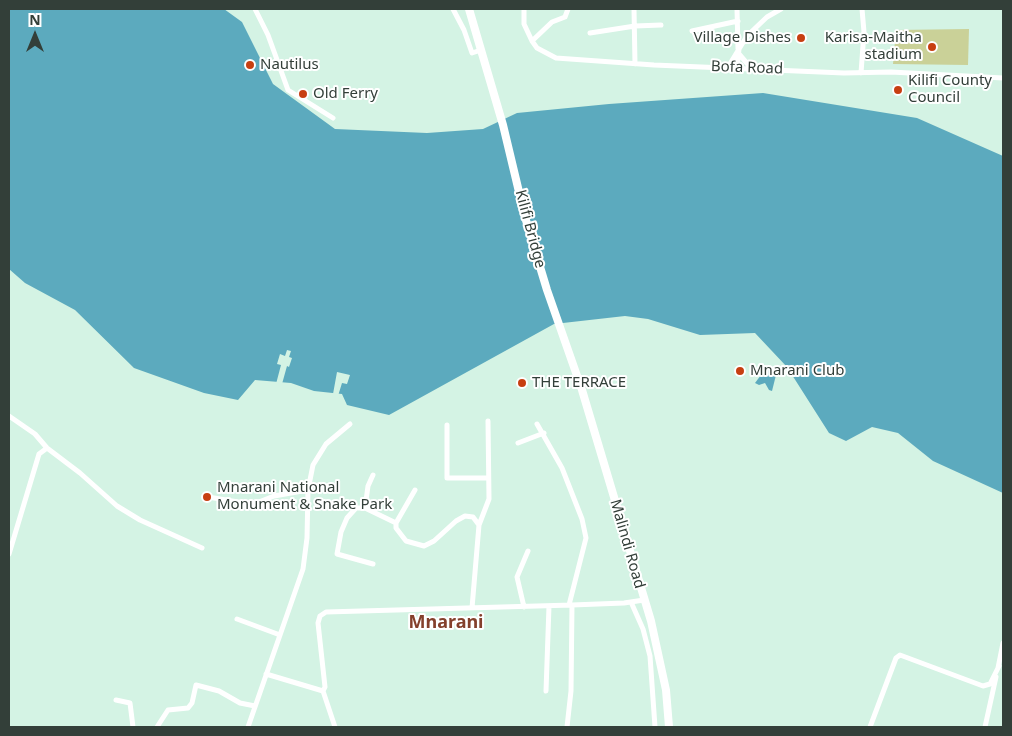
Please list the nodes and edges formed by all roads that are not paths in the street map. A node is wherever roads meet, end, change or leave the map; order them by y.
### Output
1 (255, 9) edge
2 (453, 9) edge
3 (469, 9) edge
4 (524, 9) edge
5 (568, 9) edge
6 (634, 9) edge
7 (737, 9) edge
8 (781, 9) edge
9 (862, 9) edge
10 (738, 21) junction
11 (660, 25) dead end
12 (635, 26) junction
13 (692, 31) dead end
14 (590, 33) dead end
15 (532, 41) junction
16 (481, 50) junction
17 (738, 51) junction
18 (635, 64) junction
19 (728, 67) junction
20 (719, 68) junction
21 (737, 68) junction
22 (751, 68) junction
23 (861, 73) junction
24 (1003, 78) edge
25 (333, 118) dead end
26 (572, 363) joint
27 (9, 416) edge
28 (488, 420) dead end
29 (350, 424) dead end
30 (537, 424) dead end
31 (447, 425) dead end
32 (544, 433) junction
33 (518, 443) dead end
34 (47, 448) junction
35 (373, 475) dead end
36 (488, 478) junction
37 (308, 490) junction
38 (415, 490) dead end
39 (208, 498) dead end
40 (365, 508) junction
41 (396, 523) junction
42 (479, 525) junction
43 (202, 548) dead end
44 (528, 550) dead end
45 (9, 554) edge
46 (372, 564) dead end
47 (644, 600) junction
48 (631, 602) junction
49 (571, 605) junction
50 (549, 606) junction
51 (524, 607) junction
52 (472, 608) junction
53 (237, 619) dead end
54 (280, 636) junction
55 (1003, 643) edge
56 (998, 666) junction
57 (266, 674) junction
58 (323, 691) junction
59 (546, 691) dead end
60 (116, 700) dead end
61 (256, 706) junction
62 (132, 727) edge
63 (157, 727) edge
64 (248, 727) edge
65 (335, 727) edge
66 (567, 727) edge
67 (655, 727) edge
68 (669, 727) edge
69 (870, 727) edge
70 (985, 727) edge

1 - 25 street
2 - 16 street
3 - 16 highway
4 - 15 street
5 - 15 street
6 - 12 street
7 - 10 street
8 - 17 street
9 - 23 street
10 - 13 street
10 - 17 street
11 - 12 street
12 - 14 street
12 - 18 street
15 - 18 street, Bofa Road
16 - 26 highway, Kilifi Bridge
17 - 19 street
17 - 20 street
17 - 21 street
17 - 22 street
18 - 20 street, Bofa Road
19 - 20 street, Bofa Road
19 - 21 street, Bofa Road
21 - 22 street, Bofa Road
22 - 23 street, Bofa Road
23 - 24 street, Bofa Road
26 - 47 highway, Malindi Road
27 - 34 street
28 - 36 street
29 - 37 street
30 - 32 street
31 - 36 street
32 - 33 street
32 - 49 street
34 - 43 street
34 - 45 street
35 - 40 street
36 - 42 street
37 - 39 street
37 - 54 street
38 - 41 street
40 - 41 street
40 - 46 street
41 - 42 street
42 - 52 street
44 - 51 street
47 - 48 street
47 - 68 highway, Malindi Road
48 - 49 street
48 - 67 street
49 - 50 street
49 - 66 street
50 - 51 street
50 - 59 street
51 - 52 street
52 - 58 street
53 - 54 street
54 - 57 street
55 - 56 street
56 - 69 street
56 - 70 street
57 - 58 street
57 - 61 street
58 - 65 street
60 - 62 street
61 - 63 street
61 - 64 street

